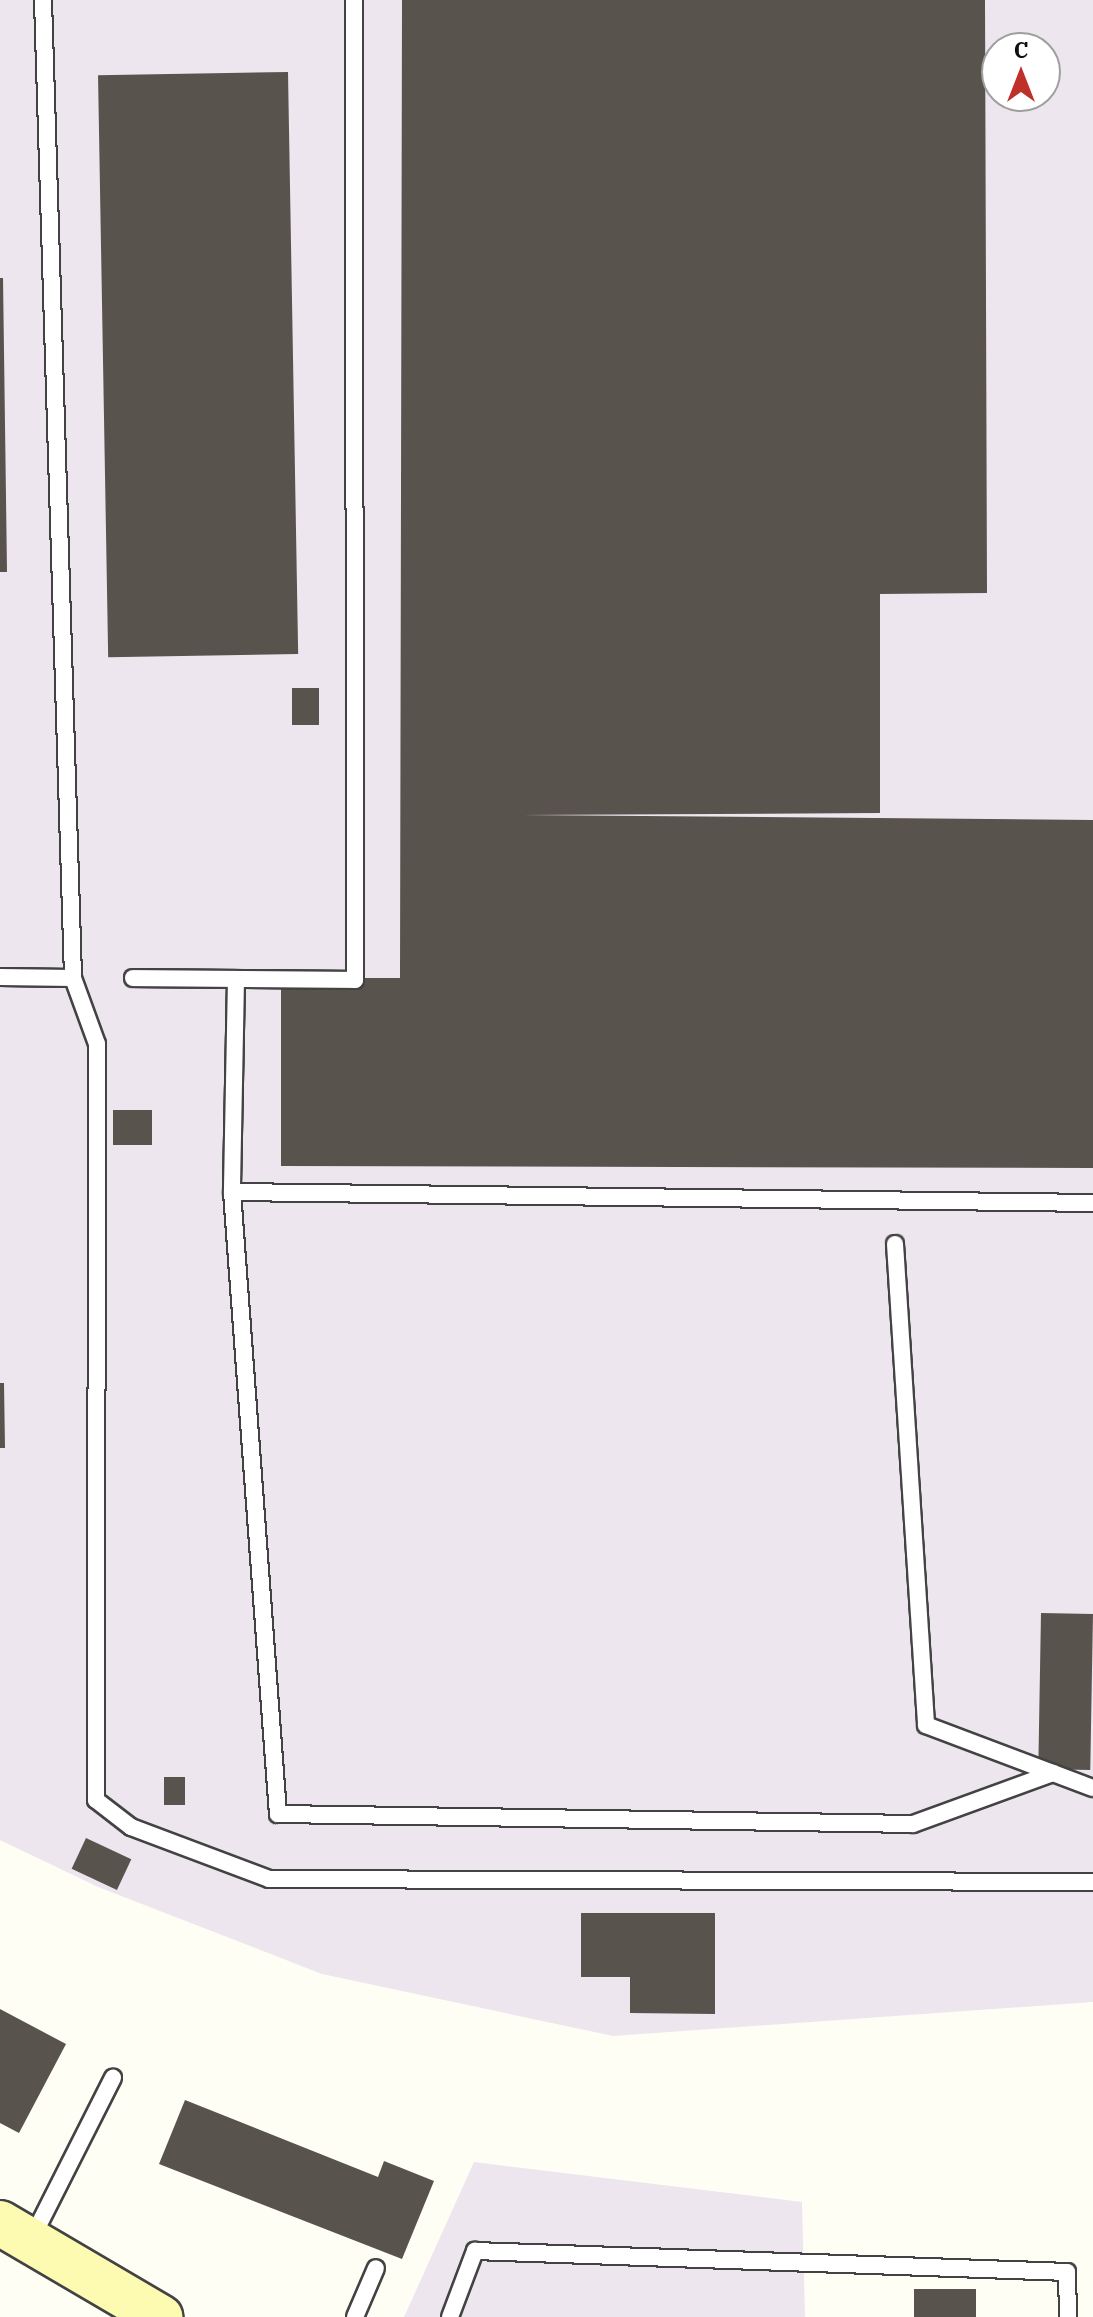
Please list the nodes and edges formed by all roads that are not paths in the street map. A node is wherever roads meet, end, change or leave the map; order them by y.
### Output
1 (43, 0) edge
2 (354, 0) edge
3 (0, 977) edge
4 (73, 978) junction
5 (133, 978) dead end
6 (236, 979) junction
7 (232, 1192) junction
8 (1093, 1203) edge
9 (895, 1244) dead end
10 (1053, 1773) junction
11 (1093, 1788) edge
12 (1093, 1882) edge
13 (113, 2078) dead end
14 (15, 2232) edge
15 (376, 2268) dead end
16 (160, 2317) edge
17 (355, 2317) edge
18 (450, 2317) edge
19 (1068, 2317) edge

1 - 4 lane
2 - 6 lane
3 - 4 lane
4 - 12 lane
5 - 6 lane
6 - 7 lane
7 - 8 lane
7 - 10 lane
9 - 10 lane
10 - 11 lane
13 - 14 lane
14 - 16 street
15 - 17 lane
18 - 19 lane

